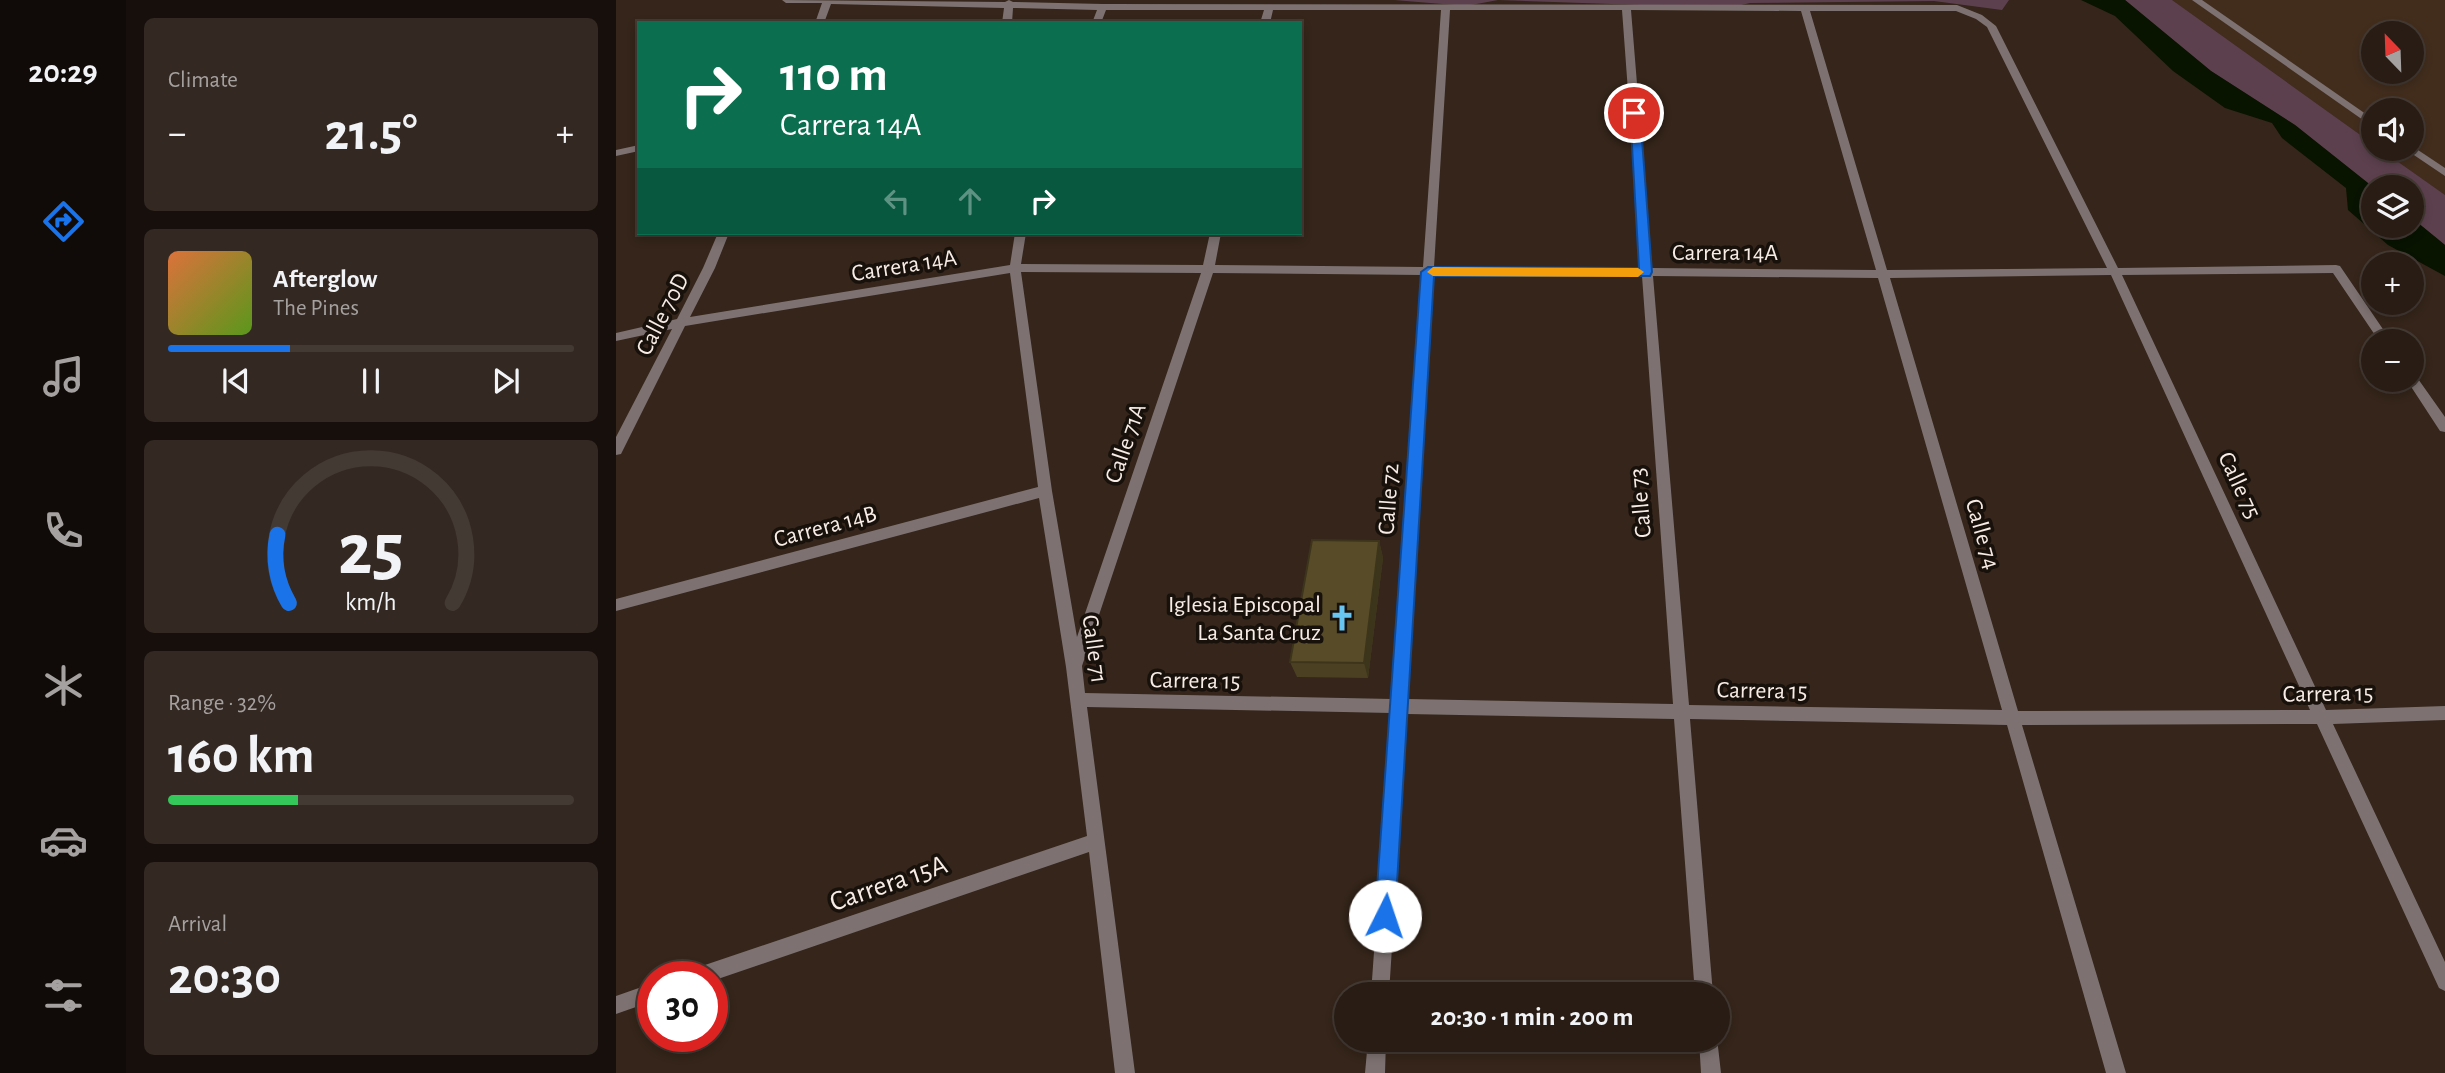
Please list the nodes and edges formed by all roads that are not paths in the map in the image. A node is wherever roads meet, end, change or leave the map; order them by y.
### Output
1 (786, 0) edge
2 (2196, 0) edge
3 (827, 2) edge
4 (1009, 3) junction
5 (1103, 6) junction
6 (1269, 6) junction
7 (1626, 7) junction
8 (1446, 8) junction
9 (1805, 8) junction
10 (820, 21) edge
11 (1007, 21) edge
12 (1097, 21) edge
13 (1265, 21) edge
14 (2361, 116) edge
15 (637, 148) edge
16 (616, 153) edge
17 (2424, 159) edge
18 (2445, 173) edge
19 (722, 235) edge
20 (1020, 235) edge
21 (1216, 235) edge
22 (1014, 268) junction
23 (1208, 270) junction
24 (2114, 270) junction
25 (1428, 272) junction
26 (1646, 272) junction
27 (1885, 274) junction
28 (679, 323) junction
29 (2377, 329) edge
30 (616, 337) edge
31 (2421, 392) edge
32 (2445, 427) edge
33 (616, 450) edge
34 (1045, 491) junction
35 (616, 605) edge
36 (1074, 667) junction
37 (1078, 700) junction
38 (1398, 707) junction
39 (1681, 711) junction
40 (2445, 713) edge
41 (2324, 717) junction
42 (2013, 718) junction
43 (1096, 841) junction
44 (728, 966) edge
45 (1381, 982) edge
46 (1703, 982) edge
47 (2445, 982) edge
48 (637, 998) edge
49 (616, 1005) edge
50 (1376, 1052) edge
51 (1709, 1052) edge
52 (1125, 1073) edge
53 (1375, 1073) edge
54 (1711, 1073) edge
55 (2116, 1073) edge

1 - 3 street
2 - 14 street
3 - 4 street
3 - 10 street
4 - 5 street
4 - 11 street
5 - 6 street
5 - 12 street
6 - 8 street
6 - 13 street
7 - 8 street
7 - 9 street
7 - 26 street, Calle 73
8 - 25 street, Calle 72
9 - 24 street, Calle 75
9 - 27 street, Calle 74
15 - 16 street
17 - 18 street
19 - 28 street, Calle 70D
20 - 22 street, Calle 71
21 - 23 street, Calle 71A
22 - 23 street, Carrera 14A
22 - 28 street, Carrera 14A
22 - 34 street, Calle 71
23 - 25 street, Carrera 14A
23 - 36 street, Calle 71A
24 - 27 street, Carrera 14A
24 - 29 street, Carrera 14A
24 - 41 street, Calle 75
25 - 26 street, Carrera 14A
25 - 38 street, Calle 72
26 - 27 street, Carrera 14A
26 - 39 street, Calle 73
27 - 42 street, Calle 74
28 - 30 street, Carrera 14A
28 - 33 street, Calle 70D
31 - 32 street
34 - 35 street, Carrera 14B
34 - 36 street, Calle 71
36 - 37 street, Calle 71
37 - 38 street, Carrera 15
37 - 43 street, Calle 71
38 - 39 street, Carrera 15
38 - 45 street, Calle 72
39 - 42 street, Carrera 15
39 - 46 street, Calle 73
40 - 41 street, Carrera 15
41 - 42 street, Carrera 15
41 - 47 street, Calle 75
42 - 55 street, Calle 74
43 - 44 street, Carrera 15A
43 - 52 street, Calle 71
48 - 49 street
50 - 53 street
51 - 54 street

